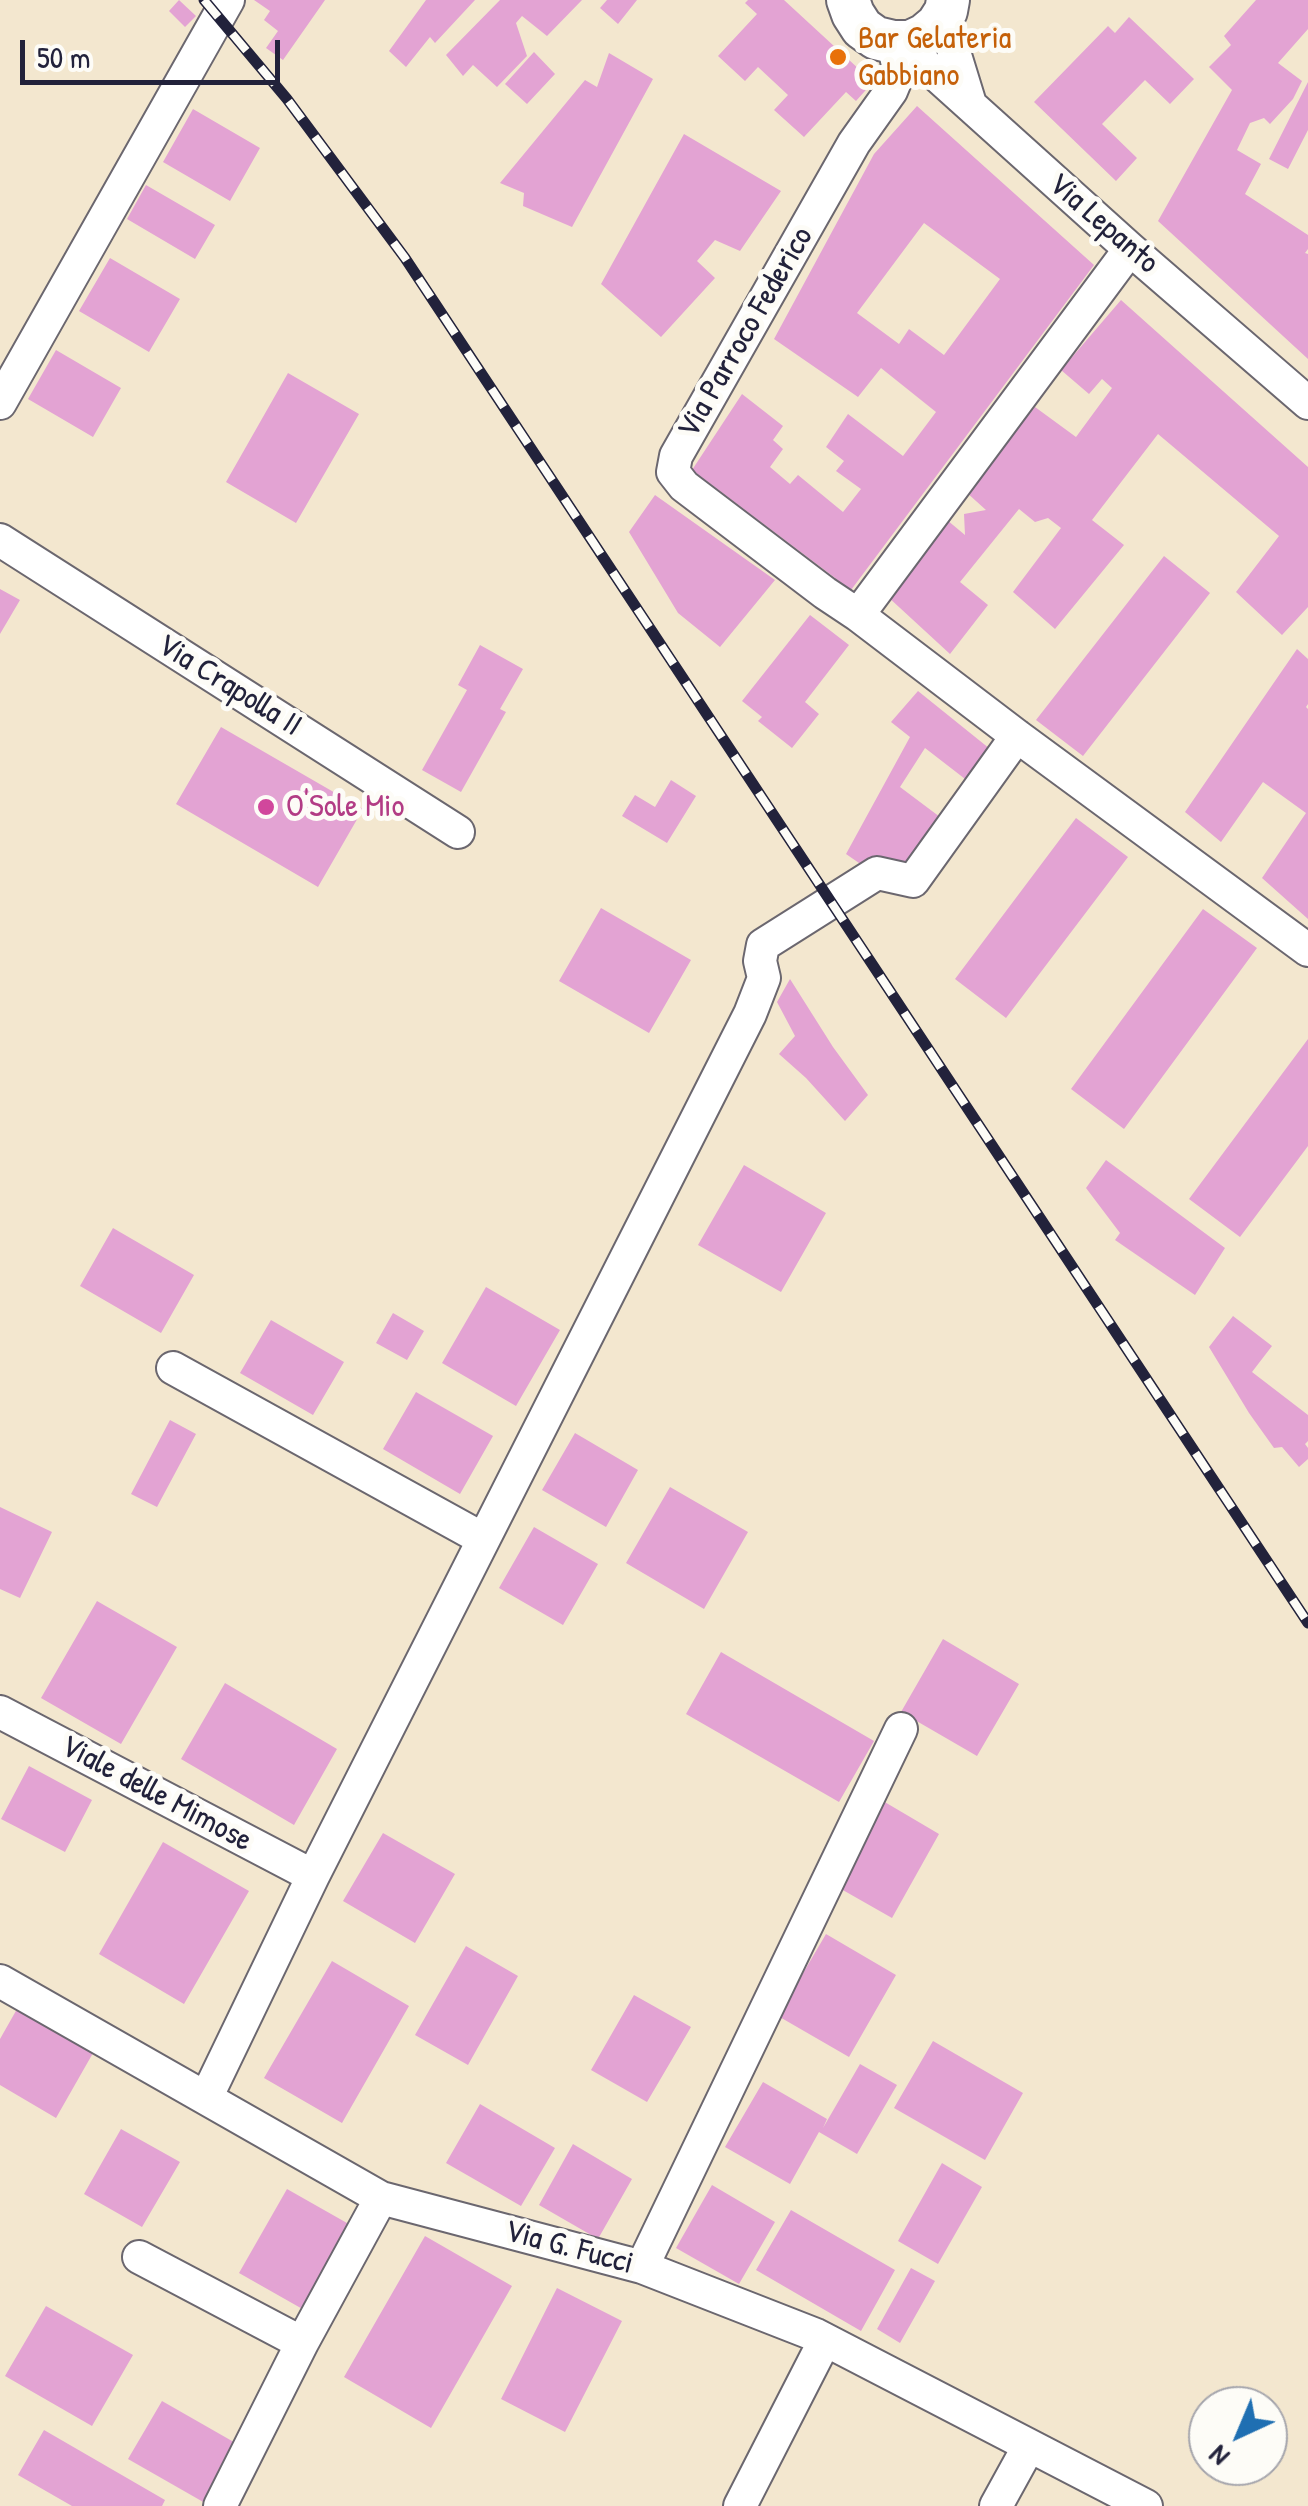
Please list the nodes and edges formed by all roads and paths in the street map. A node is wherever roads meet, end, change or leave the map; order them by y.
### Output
1 (228, 0) edge
2 (847, 5) edge
3 (950, 7) edge
4 (897, 42) junction
5 (972, 108) junction
6 (1130, 248) junction
7 (0, 403) edge
8 (1308, 403) edge
9 (0, 540) edge
10 (858, 614) junction
11 (1017, 736) junction
12 (458, 832) dead end
13 (1308, 950) edge
14 (174, 1368) dead end
15 (483, 1540) junction
16 (0, 1712) edge
17 (900, 1729) dead end
18 (313, 1876) junction
19 (0, 1981) edge
20 (206, 2098) junction
21 (381, 2198) junction
22 (139, 2257) dead end
23 (642, 2266) junction
24 (825, 2340) junction
25 (302, 2343) junction
26 (1029, 2446) junction
27 (220, 2506) edge
28 (740, 2506) edge
29 (996, 2506) edge
30 (1146, 2506) edge

1 - 7 street
2 - 4 main road
3 - 4 main road
3 - 5 street
4 - 5 street, Via Lepanto
4 - 10 street, Via Parroco Federico
5 - 6 street, Via Lepanto
6 - 8 street, Via Lepanto
6 - 10 street
9 - 12 street, Via Crapolla II
10 - 11 street, Via Parroco Federico
11 - 13 street, Via Parroco Federico
11 - 15 street
14 - 15 street
15 - 18 street
16 - 18 street, Viale delle Mimose
17 - 23 street
18 - 20 street
19 - 20 street, Via G. Fucci
20 - 21 street, Via G. Fucci
21 - 23 street, Via G. Fucci
21 - 25 street
22 - 25 street
23 - 24 street, Via G. Fucci
24 - 26 street, Via G. Fucci
24 - 28 street
25 - 27 street
26 - 29 street
26 - 30 street, Via G. Fucci

